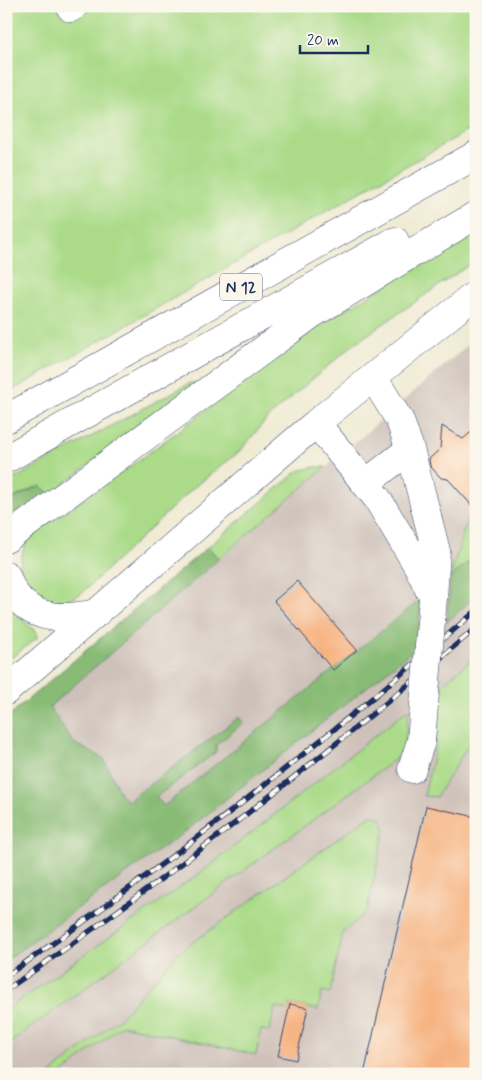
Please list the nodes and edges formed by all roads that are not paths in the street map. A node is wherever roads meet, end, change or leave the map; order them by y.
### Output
1 (476, 155) edge
2 (476, 196) edge
3 (476, 215) edge
4 (476, 294) edge
5 (373, 378) junction
6 (6, 419) edge
7 (316, 423) junction
8 (410, 449) junction
9 (6, 459) edge
10 (366, 483) junction
11 (10, 540) edge
12 (6, 575) edge
13 (432, 598) junction
14 (96, 613) junction
15 (6, 691) edge
16 (412, 769) dead end

1 - 6 main road, N 12
2 - 9 main road, N 12
3 - 11 main road
4 - 5 main road
5 - 7 main road
5 - 8 main road
7 - 10 main road
7 - 14 main road
8 - 10 main road
8 - 13 main road
10 - 13 main road
12 - 14 main road
13 - 16 main road, bridge
14 - 15 main road

